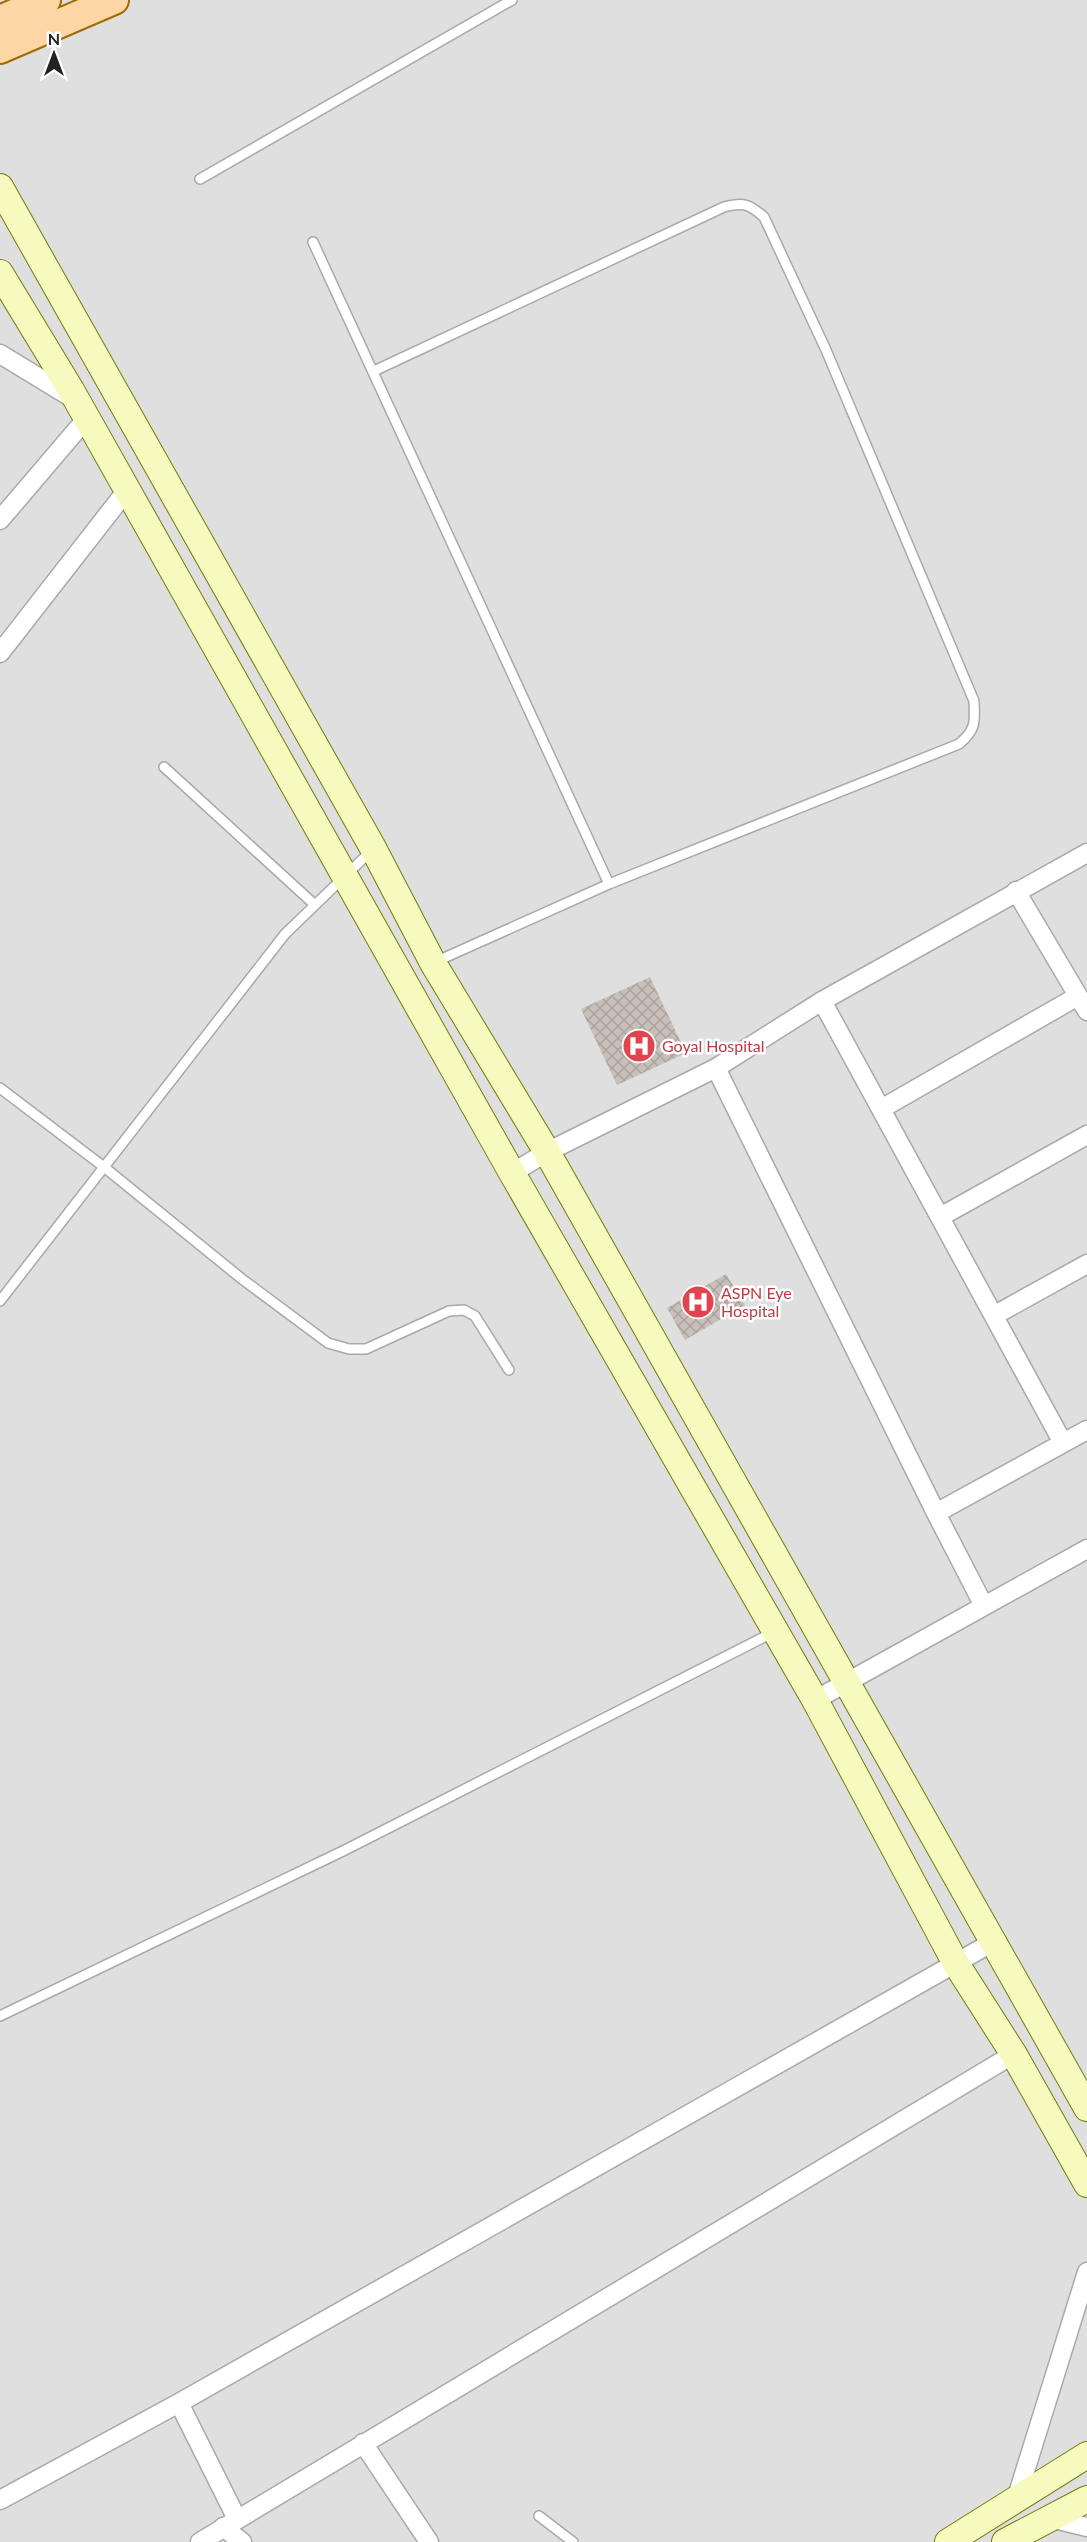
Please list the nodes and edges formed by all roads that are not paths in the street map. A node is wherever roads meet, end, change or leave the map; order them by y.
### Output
1 (46, 0) edge
2 (114, 0) edge
3 (512, 0) edge
4 (0, 20) edge
5 (0, 49) edge
6 (200, 179) dead end
7 (0, 187) edge
8 (313, 242) dead end
9 (0, 273) edge
10 (0, 354) edge
11 (374, 371) junction
12 (81, 409) junction
13 (127, 489) junction
14 (0, 520) edge
15 (235, 604) junction
16 (203, 624) junction
17 (0, 653) edge
18 (164, 767) dead end
19 (373, 849) junction
20 (1087, 853) edge
21 (345, 875) junction
22 (609, 884) junction
23 (1016, 891) junction
24 (315, 905) junction
25 (433, 963) junction
26 (822, 1000) junction
27 (1082, 1003) edge
28 (716, 1068) junction
29 (0, 1088) edge
30 (881, 1108) junction
31 (1087, 1135) edge
32 (547, 1152) junction
33 (104, 1167) junction
34 (512, 1173) junction
35 (940, 1217) junction
36 (1087, 1264) edge
37 (0, 1301) edge
38 (995, 1315) junction
39 (509, 1370) dead end
40 (1087, 1430) edge
41 (1064, 1443) junction
42 (936, 1513) junction
43 (1087, 1549) edge
44 (984, 1606) junction
45 (774, 1632) junction
46 (848, 1682) junction
47 (815, 1700) junction
48 (993, 1942) junction
49 (956, 1962) junction
50 (0, 2016) edge
51 (1014, 2054) junction
52 (1087, 2108) edge
53 (1084, 2172) edge
54 (1087, 2272) edge
55 (179, 2403) junction
56 (363, 2443) junction
57 (1087, 2455) edge
58 (1087, 2499) edge
59 (0, 2500) edge
60 (1016, 2500) junction
61 (539, 2516) dead end
62 (1050, 2518) junction
63 (230, 2523) junction
64 (1087, 2527) edge
65 (200, 2542) edge
66 (242, 2542) edge
67 (429, 2542) edge
68 (573, 2542) edge
69 (948, 2542) edge
70 (1005, 2542) edge

1 - 4 main road
2 - 5 main road
3 - 6 lane
7 - 15 main road
8 - 11 lane
9 - 12 main road
10 - 12 street
11 - 22 lane
11 - 22 lane
12 - 13 main road
12 - 14 street
13 - 16 main road
13 - 17 street
15 - 16 main road
15 - 19 main road
16 - 21 main road
18 - 24 lane
19 - 21 lane
19 - 25 main road
20 - 23 street
21 - 24 lane
21 - 34 main road
22 - 25 lane
23 - 26 street
23 - 27 street
24 - 33 lane
25 - 32 main road
26 - 28 street
26 - 30 street
27 - 30 street
28 - 32 street
28 - 42 street
29 - 33 lane
30 - 35 street
31 - 35 street
32 - 34 street
32 - 46 main road
33 - 37 lane
33 - 39 lane
34 - 45 main road
35 - 38 street
36 - 38 street
38 - 41 street
40 - 41 street
41 - 42 street
42 - 44 street
43 - 44 street
44 - 46 street
45 - 47 main road
45 - 50 lane
46 - 47 street
46 - 48 main road
47 - 49 main road
48 - 49 street
48 - 52 main road
49 - 51 main road
49 - 55 street
51 - 53 main road
51 - 56 street
54 - 60 street
55 - 59 street
55 - 63 street
56 - 63 street
56 - 67 street
57 - 60 main road
58 - 62 main road
60 - 69 main road
61 - 68 lane
62 - 64 street
62 - 70 main road
63 - 65 street
63 - 66 street

